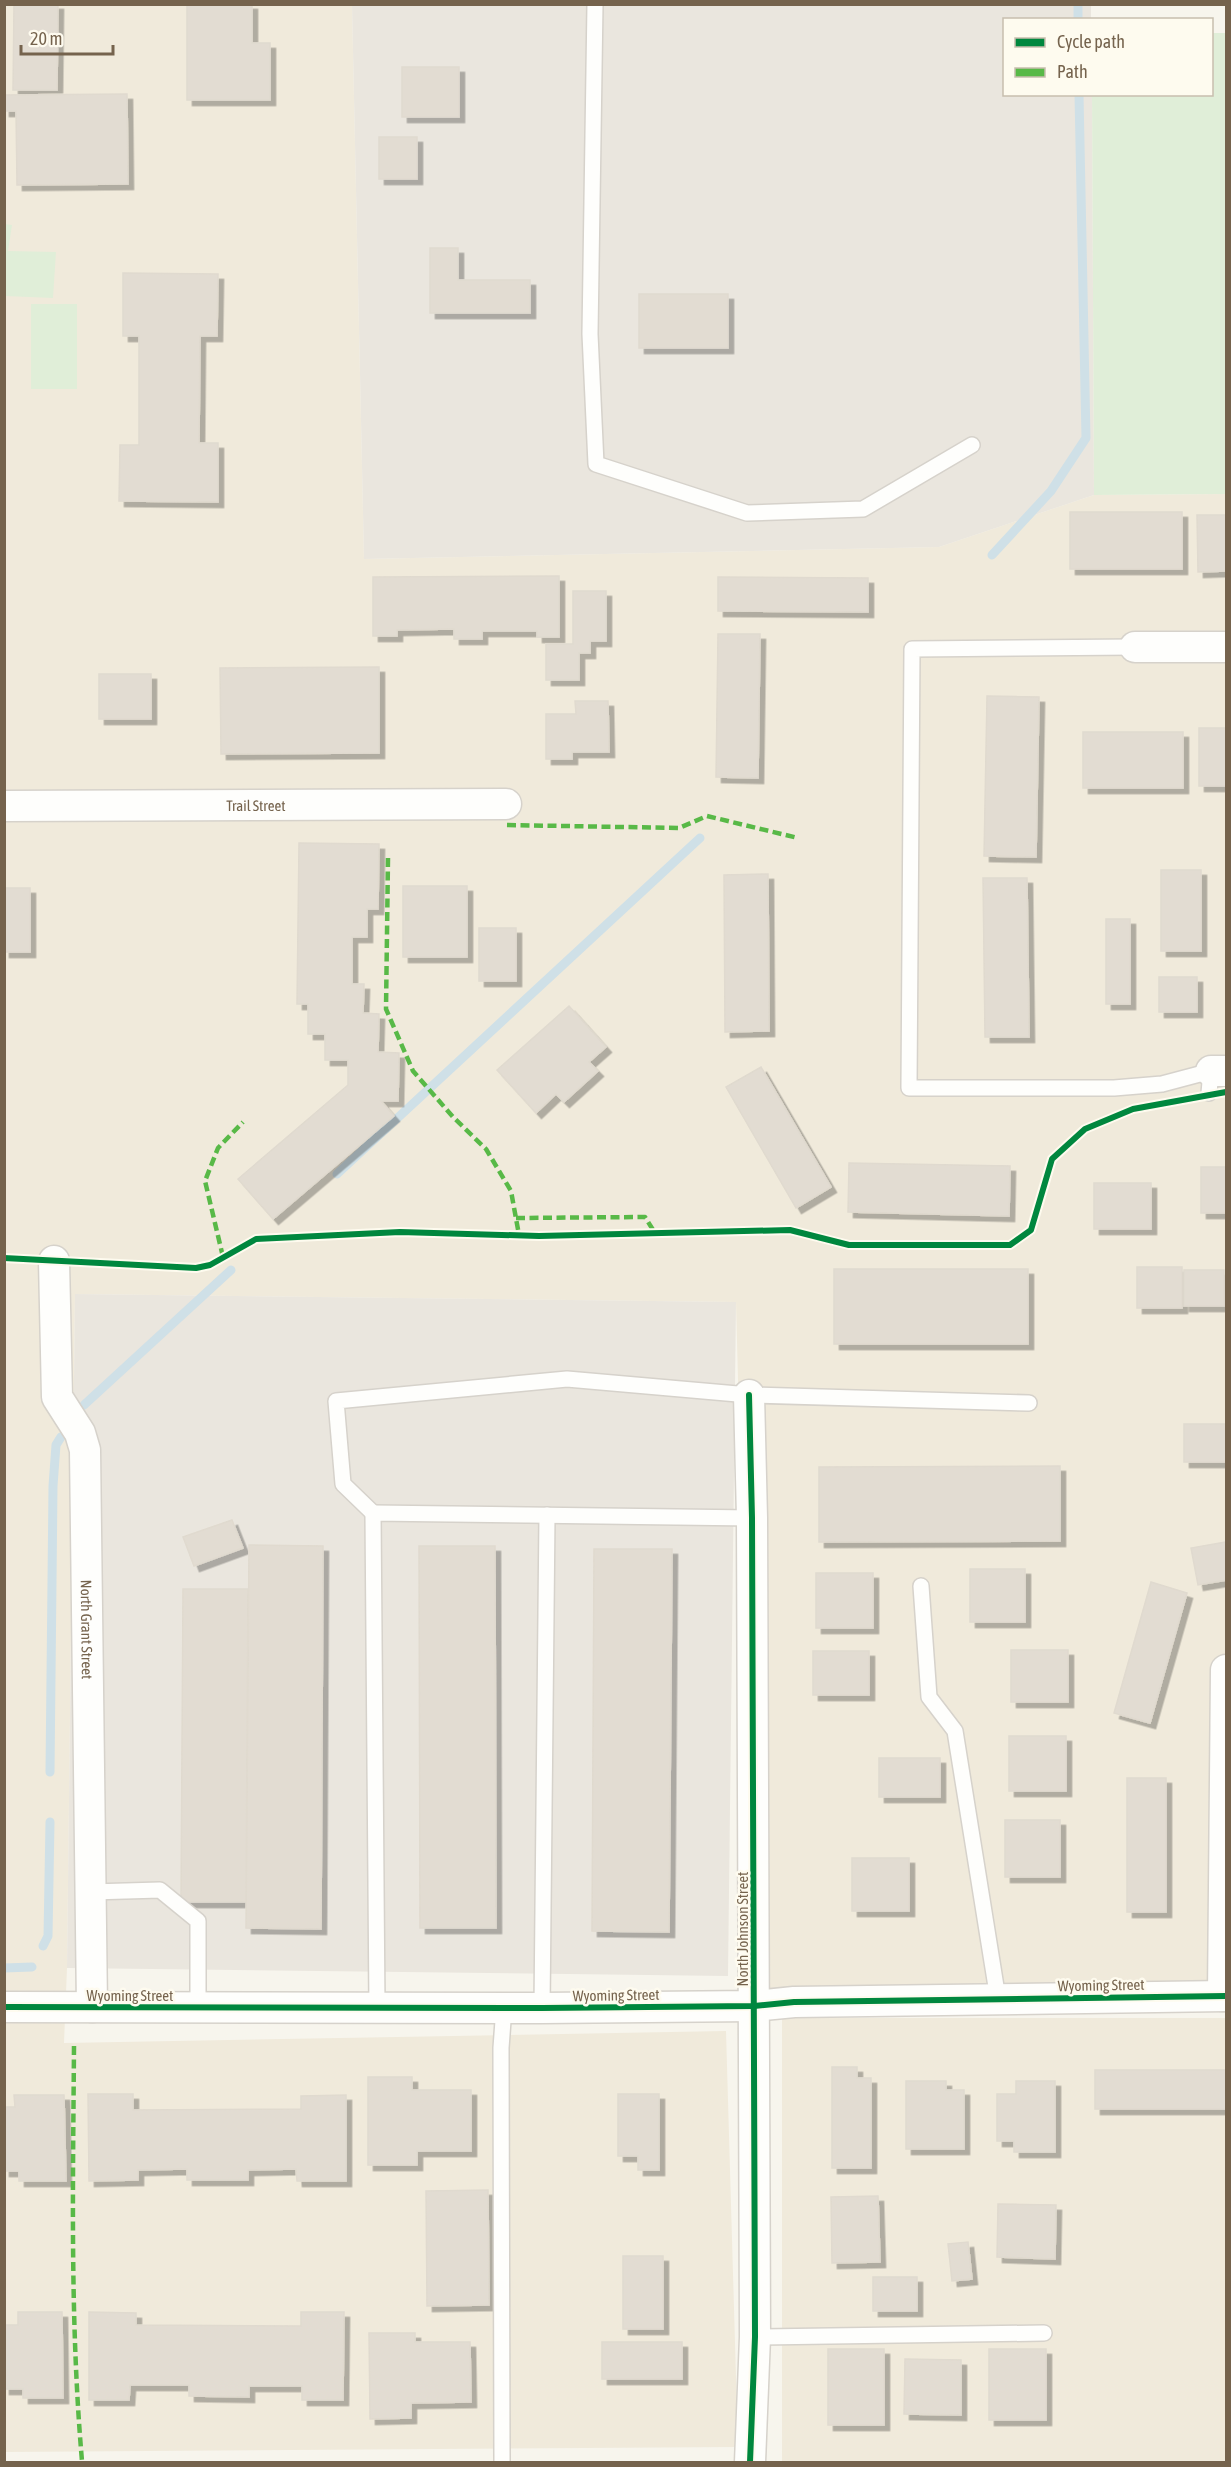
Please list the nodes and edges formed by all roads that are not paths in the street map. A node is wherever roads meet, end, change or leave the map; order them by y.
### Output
1 (595, 4) edge
2 (972, 445) dead end
3 (1135, 647) joint
4 (1227, 647) edge
5 (506, 804) dead end
6 (4, 806) edge
7 (1216, 1079) edge
8 (54, 1261) dead end
9 (749, 1395) junction
10 (1029, 1403) dead end
11 (373, 1513) junction
12 (547, 1515) junction
13 (752, 1518) junction
14 (921, 1586) dead end
15 (1227, 1670) edge
16 (91, 1892) junction
17 (1225, 1996) edge
18 (998, 1999) junction
19 (754, 2006) junction
20 (4, 2007) edge
21 (92, 2007) junction
22 (198, 2007) junction
23 (377, 2007) junction
24 (504, 2007) junction
25 (542, 2008) junction
26 (1044, 2333) dead end
27 (755, 2337) junction
28 (502, 2463) edge
29 (750, 2463) edge

1 - 2 lane
3 - 4 street
3 - 7 lane
5 - 6 street, Trail Street
8 - 16 street, North Grant Street
9 - 10 lane
9 - 11 lane
9 - 13 street, North Johnson Street
11 - 12 lane
11 - 23 lane
12 - 13 lane
12 - 25 lane
13 - 19 street, North Johnson Street
14 - 18 lane
15 - 17 street
16 - 21 street, North Grant Street
16 - 22 lane
17 - 18 street, Wyoming Street
18 - 19 street, Wyoming Street
19 - 25 street, Wyoming Street
19 - 27 street, North Johnson Street
20 - 21 street, Wyoming Street
21 - 22 street, Wyoming Street
22 - 23 street, Wyoming Street
23 - 24 street, Wyoming Street
24 - 25 street, Wyoming Street
24 - 28 lane
26 - 27 lane
27 - 29 street, North Johnson Street

